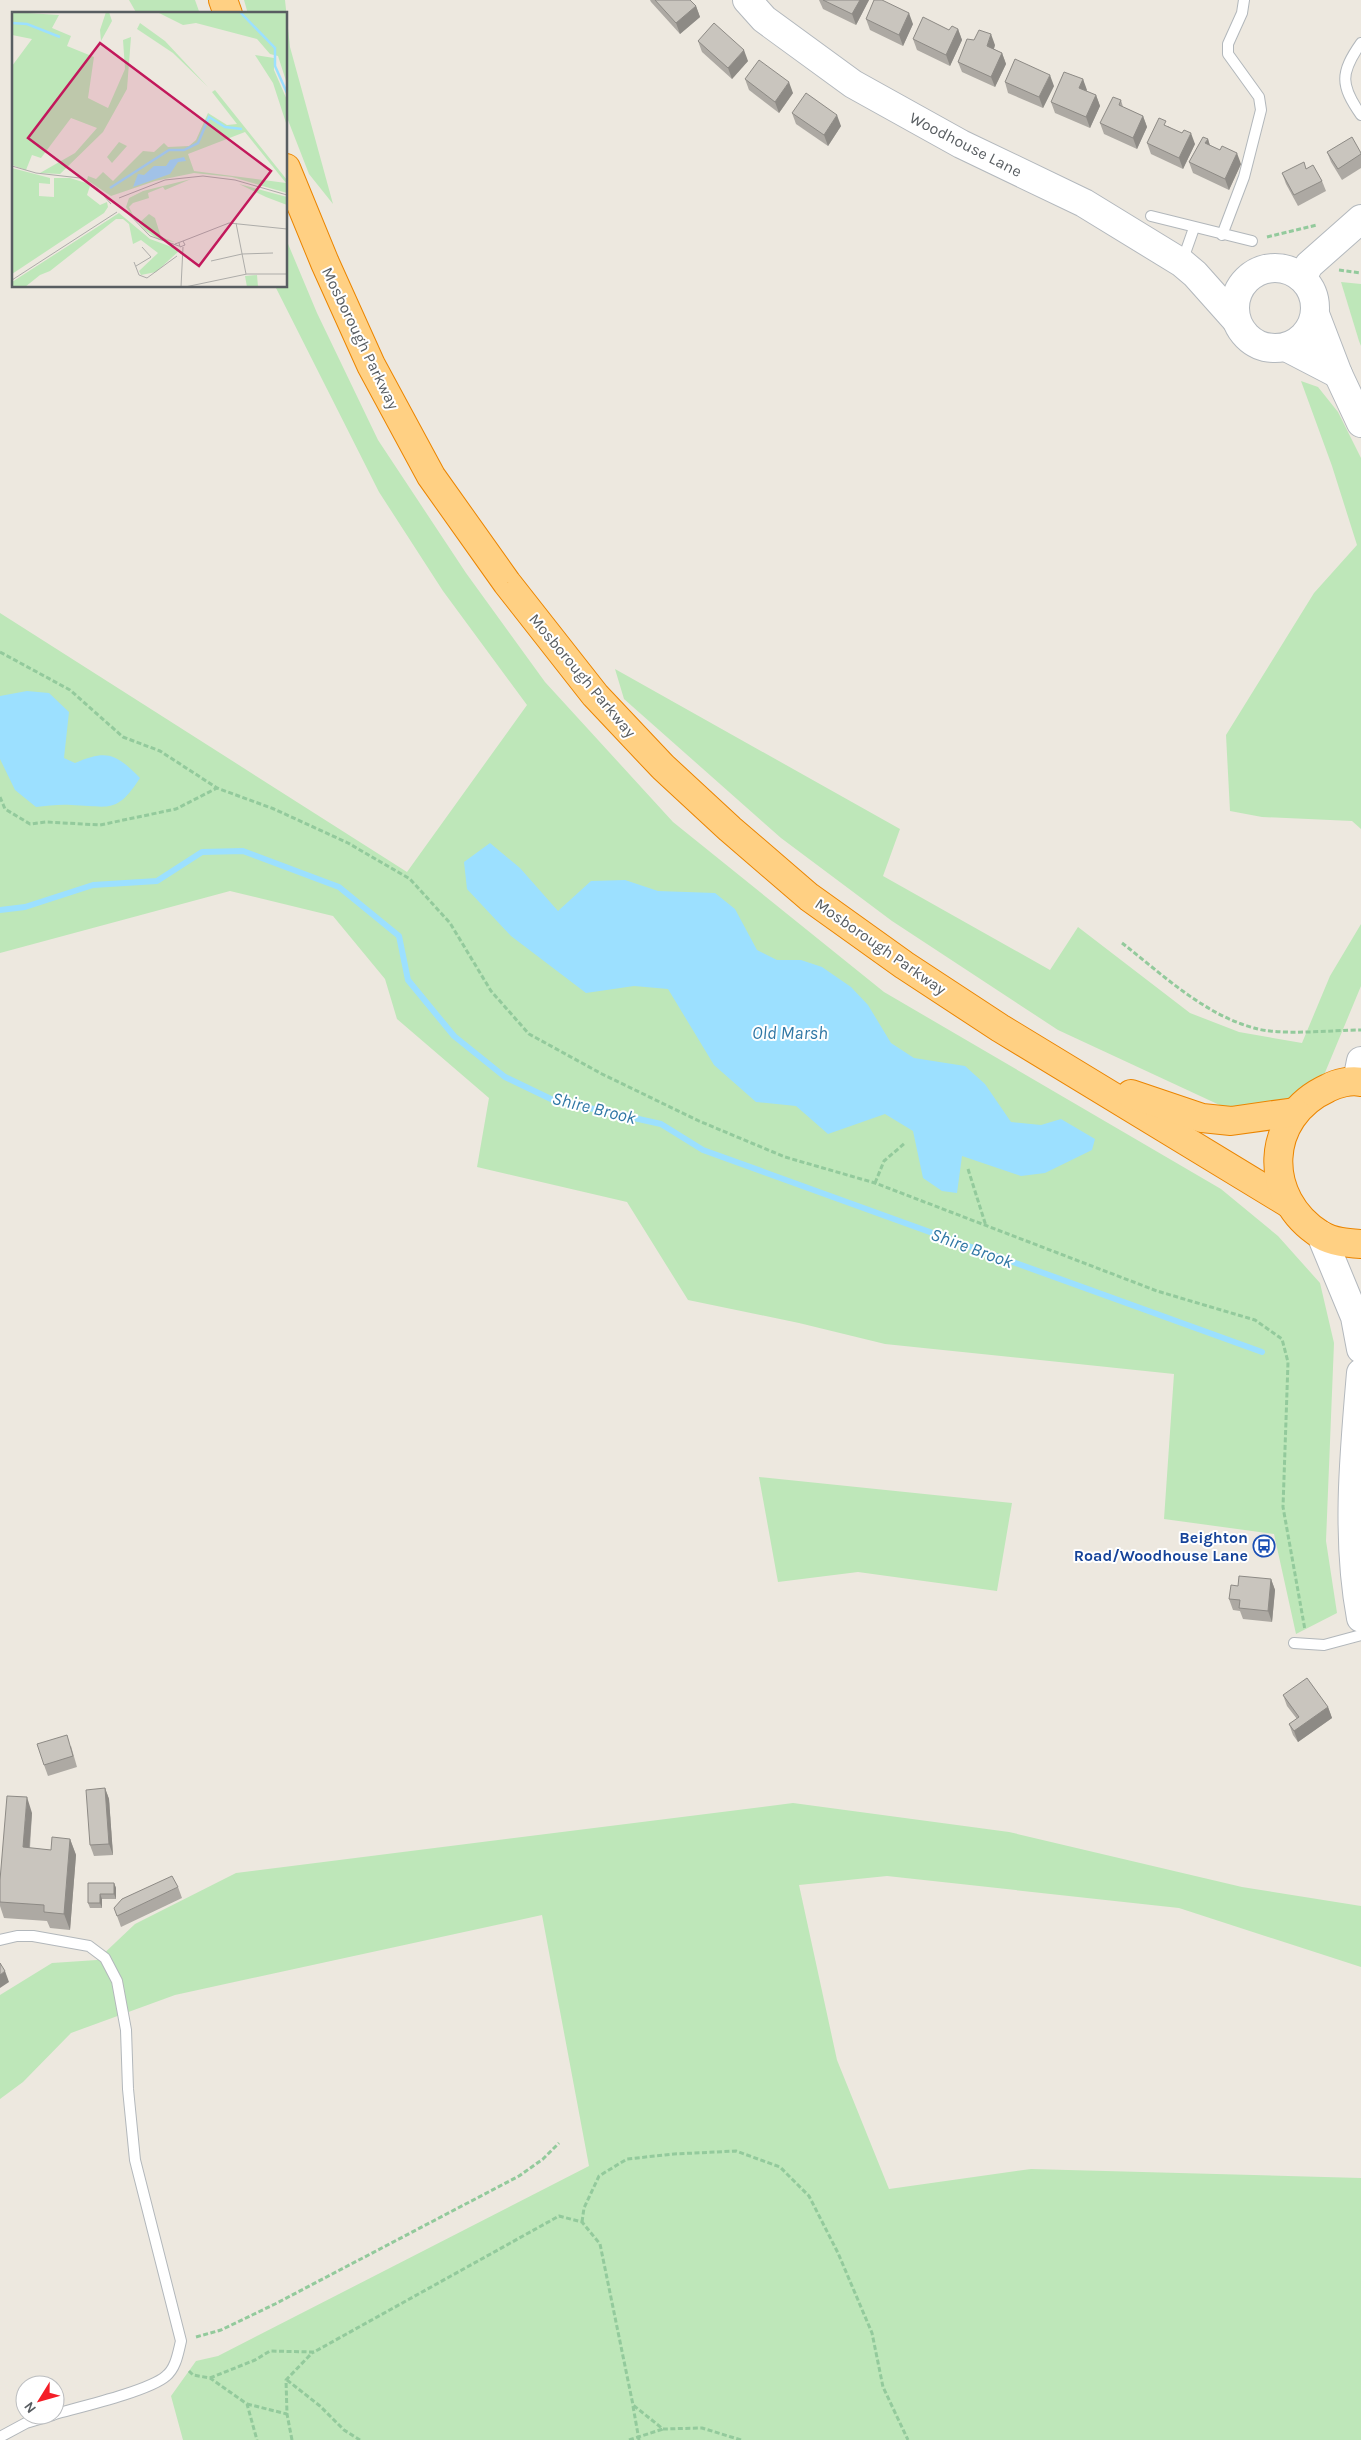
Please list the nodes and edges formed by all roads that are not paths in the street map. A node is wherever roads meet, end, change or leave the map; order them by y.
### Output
1 (223, 0) edge
2 (747, 0) edge
3 (1244, 0) edge
4 (227, 12) edge
5 (1361, 43) edge
6 (1361, 115) edge
7 (288, 173) edge
8 (1151, 216) dead end
9 (1361, 219) edge
10 (1194, 228) junction
11 (1222, 234) junction
12 (1252, 241) road end
13 (1188, 268) junction
14 (1302, 278) junction
15 (1243, 283) junction
16 (1315, 314) junction
17 (1236, 320) junction
18 (1286, 347) junction
19 (1338, 374) junction
20 (1361, 423) edge
21 (1360, 1075) edge
22 (1087, 1079) junction
23 (1295, 1112) junction
24 (1288, 1203) junction
25 (1321, 1235) junction
26 (1361, 1244) edge
27 (1361, 1349) edge
28 (1361, 1373) edge
29 (1357, 1529) edge
30 (1361, 1618) edge
31 (1361, 1635) edge
32 (1294, 1644) dead end
33 (0, 1940) edge
34 (65, 2412) edge
35 (22, 2425) edge
36 (0, 2437) edge

1 - 4 highway
2 - 13 street, Woodhouse Lane
3 - 11 lane
5 - 6 lane
7 - 22 highway, Mosborough Parkway
8 - 10 lane
9 - 14 street
10 - 11 lane
10 - 13 lane
11 - 12 lane
13 - 15 street, Woodhouse Lane
13 - 17 street, Woodhouse Lane
14 - 15 street
14 - 16 street
15 - 17 street
16 - 18 street
16 - 19 street
17 - 18 street
18 - 19 street
19 - 20 street
21 - 23 highway
22 - 23 highway, Mosborough Parkway
22 - 24 highway, Mosborough Parkway
23 - 24 highway
24 - 25 highway
25 - 26 highway
25 - 27 street
28 - 29 street
29 - 30 street
31 - 32 lane
33 - 34 lane
35 - 36 lane

